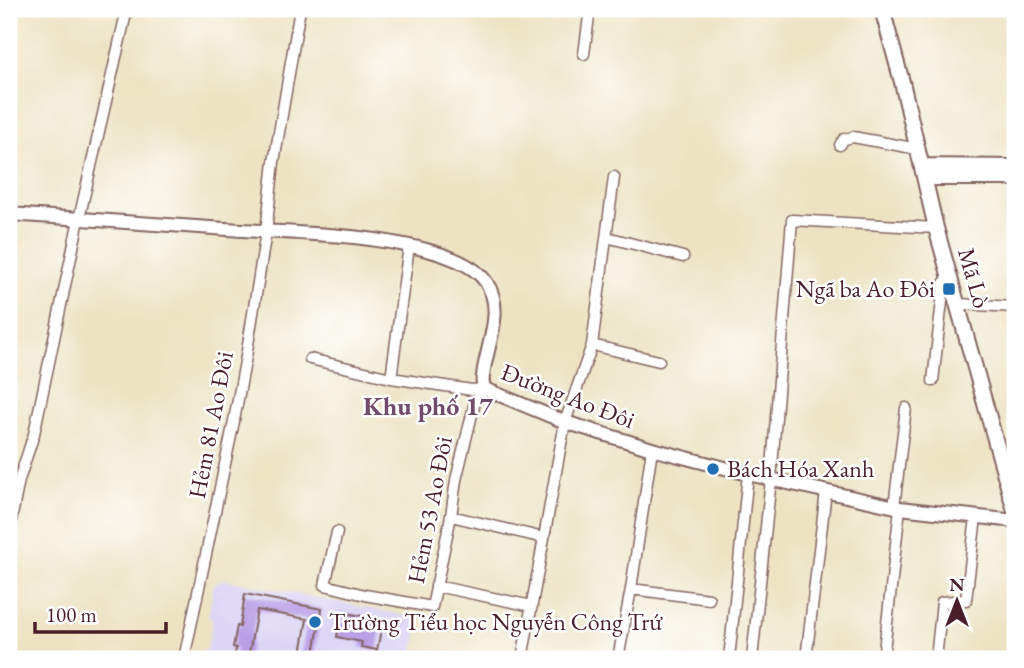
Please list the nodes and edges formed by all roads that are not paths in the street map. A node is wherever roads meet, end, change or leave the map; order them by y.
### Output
1 (127, 9) edge
2 (300, 9) edge
3 (590, 9) edge
4 (882, 9) edge
5 (584, 54) dead end
6 (841, 145) dead end
7 (918, 149) junction
8 (1015, 167) edge
9 (923, 172) junction
10 (614, 177) dead end
11 (1015, 178) edge
12 (9, 214) edge
13 (79, 219) junction
14 (936, 228) junction
15 (266, 232) junction
16 (607, 237) junction
17 (409, 246) junction
18 (683, 257) dead end
19 (950, 277) junction
20 (958, 304) junction
21 (1015, 307) edge
22 (592, 345) junction
23 (310, 359) dead end
24 (659, 361) dead end
25 (391, 378) junction
26 (933, 381) dead end
27 (485, 389) junction
28 (906, 408) dead end
29 (565, 422) junction
30 (652, 449) junction
31 (748, 474) junction
32 (771, 479) junction
33 (826, 491) junction
34 (897, 508) junction
35 (1015, 512) edge
36 (451, 516) junction
37 (976, 517) junction
38 (1015, 521) edge
39 (9, 531) edge
40 (337, 532) dead end
41 (544, 538) junction
42 (436, 586) junction
43 (631, 589) junction
44 (709, 599) dead end
45 (532, 606) junction
46 (184, 659) edge
47 (522, 659) edge
48 (618, 659) edge
49 (729, 659) edge
50 (752, 659) edge
51 (806, 659) edge
52 (883, 659) edge
53 (936, 659) edge

1 - 13 street
2 - 15 street, Hẻm 81 Ao Đôi
3 - 5 street
4 - 7 main road, Mã Lò
6 - 7 street
7 - 9 main road, Mã Lò
8 - 9 main road
9 - 11 main road
9 - 14 main road, Mã Lò
10 - 16 street
12 - 13 street, Đường Ao Đôi
13 - 15 street, Đường Ao Đôi
13 - 39 street
14 - 19 main road, Mã Lò
14 - 32 street
15 - 17 street, Đường Ao Đôi
15 - 46 street, Hẻm 81 Ao Đôi
16 - 18 street
16 - 22 street
17 - 25 street
17 - 27 street, Đường Ao Đôi
19 - 20 main road, Mã Lò
19 - 26 street
20 - 21 street
20 - 35 main road, Mã Lò
22 - 24 street
22 - 29 street
23 - 25 street
25 - 27 street
27 - 29 street, Đường Ao Đôi
27 - 36 street, Hẻm 53 Ao Đôi
28 - 34 street
29 - 30 street, Đường Ao Đôi
29 - 41 street
30 - 31 street, Đường Ao Đôi
30 - 43 street
31 - 32 street, Đường Ao Đôi
31 - 49 street
32 - 33 street, Đường Ao Đôi
32 - 50 street
33 - 34 street, Đường Ao Đôi
33 - 51 street
34 - 37 street, Đường Ao Đôi
34 - 52 street
36 - 41 street
36 - 42 street, Hẻm 53 Ao Đôi
37 - 38 street, Đường Ao Đôi
37 - 53 street
40 - 42 street, Hẻm 53 Ao Đôi
41 - 45 street
42 - 45 street
43 - 44 street
43 - 48 street
45 - 47 street

